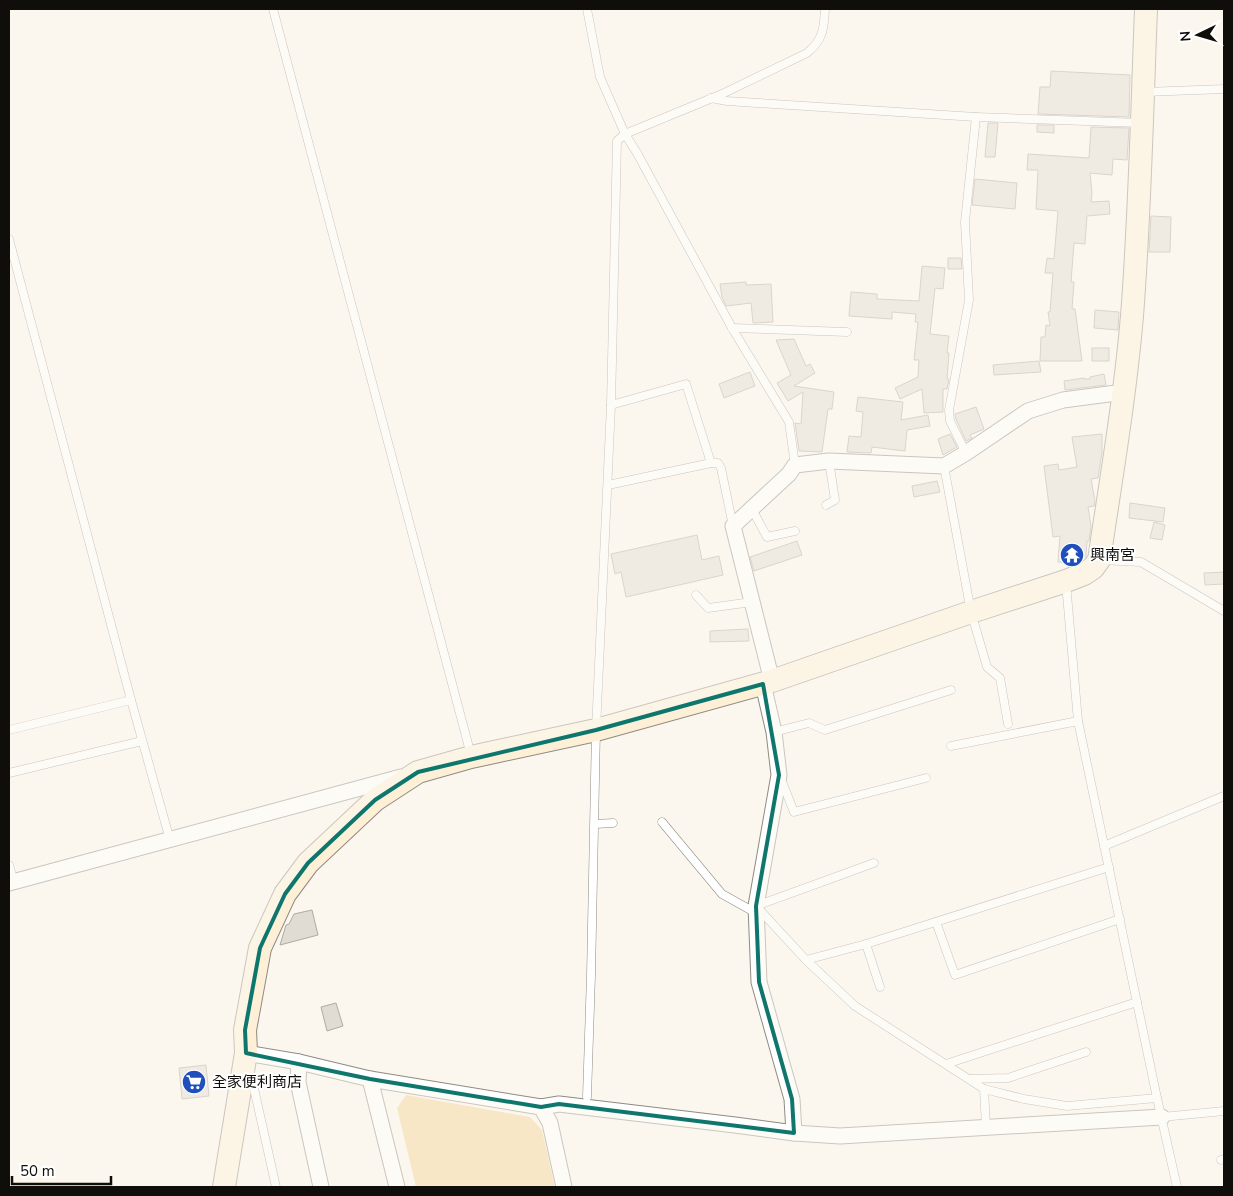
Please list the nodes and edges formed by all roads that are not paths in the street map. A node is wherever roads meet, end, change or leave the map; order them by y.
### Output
1 (273, 9) edge
2 (587, 9) edge
3 (825, 9) edge
4 (1146, 9) edge
5 (1224, 89) edge
6 (1143, 92) junction
7 (711, 98) junction
8 (976, 117) junction
9 (1141, 124) junction
10 (626, 134) junction
11 (9, 239) edge
12 (732, 328) junction
13 (847, 332) dead end
14 (1124, 392) junction
15 (611, 405) junction
16 (966, 453) junction
17 (829, 461) junction
18 (711, 463) junction
19 (795, 464) junction
20 (944, 466) junction
21 (608, 485) junction
22 (826, 505) dead end
23 (752, 509) junction
24 (733, 526) junction
25 (795, 531) dead end
26 (1099, 560) junction
27 (1066, 581) junction
28 (696, 595) dead end
29 (752, 602) junction
30 (1224, 611) edge
31 (971, 612) junction
32 (768, 683) junction
33 (951, 690) dead end
34 (130, 700) junction
35 (1078, 721) junction
36 (1008, 724) dead end
37 (9, 730) edge
38 (596, 730) junction
39 (774, 732) junction
40 (142, 741) junction
41 (951, 746) dead end
42 (471, 757) junction
43 (418, 772) junction
44 (9, 773) edge
45 (779, 775) junction
46 (926, 778) dead end
47 (1224, 796) edge
48 (613, 822) dead end
49 (662, 822) dead end
50 (595, 824) junction
51 (170, 840) junction
52 (1104, 846) junction
53 (874, 863) dead end
54 (9, 866) edge
55 (1109, 867) junction
56 (11, 882) edge
57 (756, 909) junction
58 (1120, 919) junction
59 (936, 922) junction
60 (866, 944) junction
61 (806, 960) junction
62 (880, 987) dead end
63 (1137, 1002) junction
64 (1086, 1052) dead end
65 (246, 1053) junction
66 (299, 1062) junction
67 (946, 1064) junction
68 (370, 1079) junction
69 (970, 1079) junction
70 (984, 1089) junction
71 (587, 1097) dead end
72 (1157, 1098) junction
73 (541, 1107) junction
74 (1224, 1111) edge
75 (1162, 1117) junction
76 (986, 1127) junction
77 (794, 1133) junction
78 (224, 1187) edge
79 (276, 1187) edge
80 (321, 1187) edge
81 (397, 1187) edge
82 (564, 1187) edge
83 (1178, 1187) edge

1 - 42 lane
2 - 10 lane
3 - 7 lane
4 - 6 street
5 - 6 lane
6 - 9 street
7 - 8 lane
7 - 10 lane
8 - 9 lane
8 - 16 lane
9 - 14 street
10 - 12 lane
10 - 15 lane
11 - 34 lane
12 - 13 lane
12 - 19 lane
14 - 16 street
14 - 26 street
15 - 18 lane
15 - 21 lane
16 - 20 street
17 - 19 street
17 - 20 street
17 - 22 lane
18 - 21 lane
18 - 24 lane
19 - 23 street
20 - 31 lane
21 - 38 lane
23 - 24 street
23 - 25 lane
24 - 29 street
26 - 27 street
26 - 30 lane
27 - 31 street
27 - 35 lane
28 - 29 lane
29 - 32 street
31 - 32 street
31 - 36 lane
32 - 38 street
32 - 39 street
33 - 39 lane
34 - 37 lane
34 - 40 lane
35 - 41 lane
35 - 52 lane
38 - 42 street
38 - 50 lane
39 - 45 street
40 - 44 lane
40 - 51 lane
42 - 43 street
43 - 51 street
43 - 65 street
45 - 46 lane
45 - 57 street
47 - 52 lane
48 - 50 lane
49 - 57 lane
50 - 71 lane
51 - 56 street
52 - 55 lane
53 - 57 lane
54 - 56 lane
55 - 58 lane
55 - 59 lane
57 - 61 lane
57 - 77 street
58 - 59 lane
58 - 63 lane
59 - 60 lane
60 - 61 lane
60 - 62 lane
61 - 67 lane
63 - 67 lane
63 - 72 lane
64 - 69 lane
65 - 66 street
65 - 78 street
65 - 79 lane
66 - 68 street
66 - 80 street
67 - 69 lane
68 - 73 street
68 - 81 street
69 - 70 lane
70 - 72 lane
70 - 76 lane
72 - 75 lane
73 - 77 street
73 - 82 street
74 - 75 lane
75 - 76 street
75 - 83 lane
76 - 77 street

